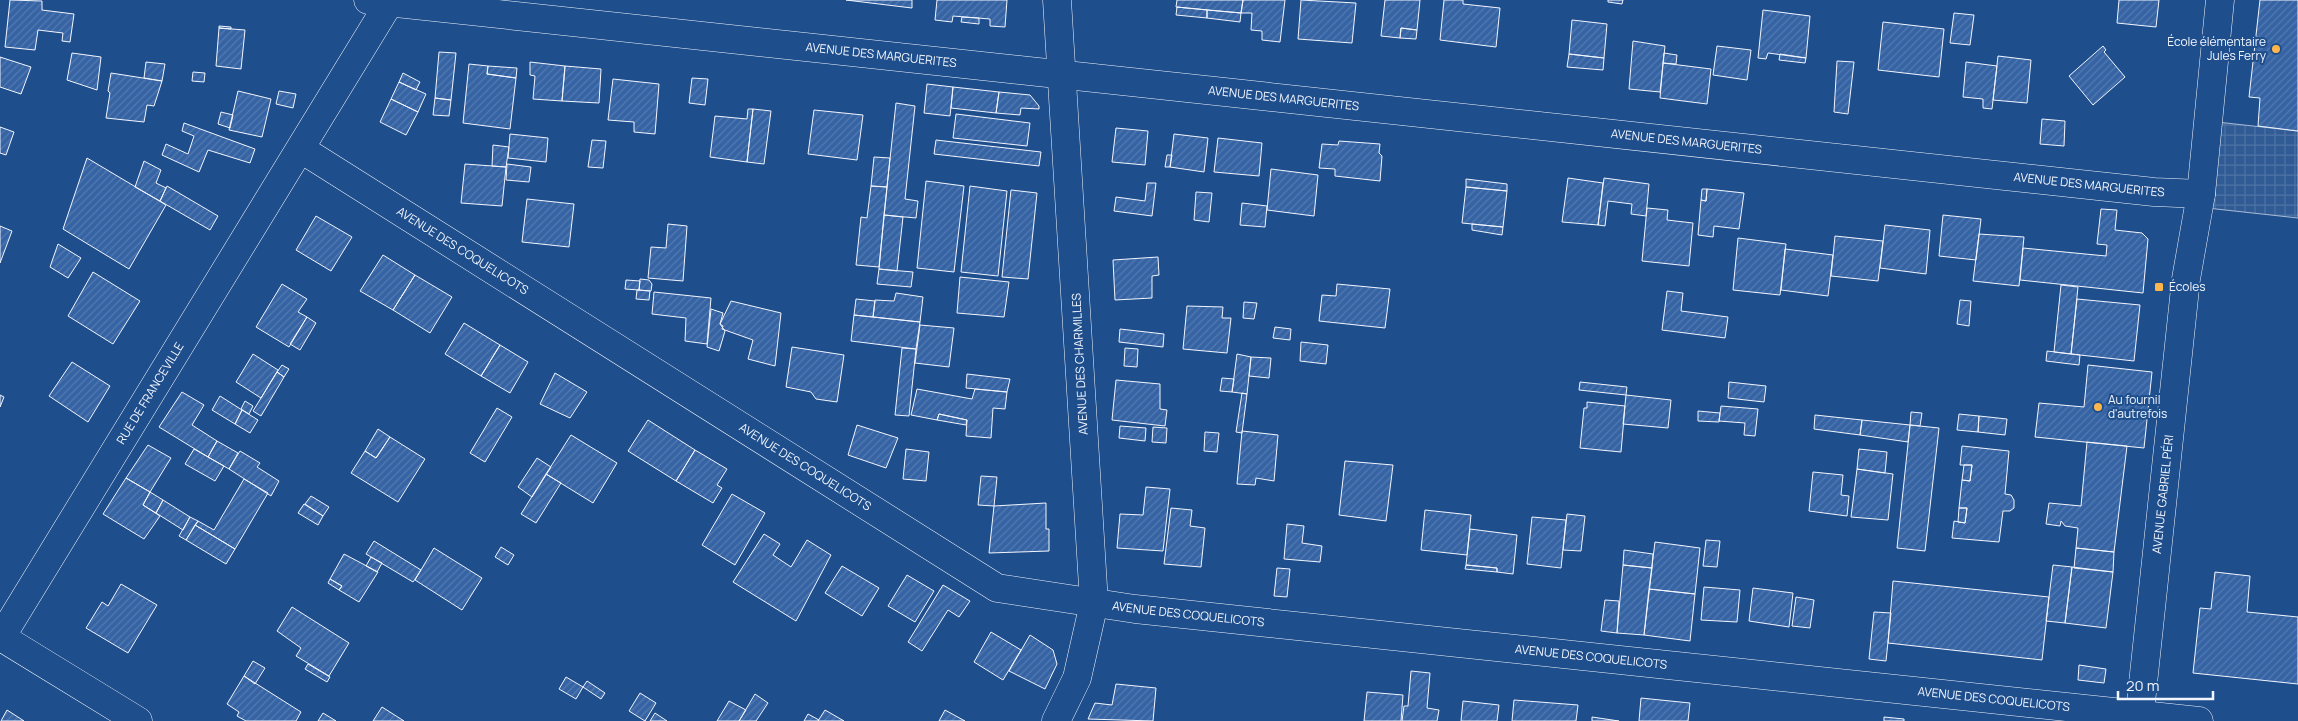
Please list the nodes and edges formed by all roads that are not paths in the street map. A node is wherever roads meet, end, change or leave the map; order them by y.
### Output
1 (1057, 0) edge
2 (2220, 0) edge
3 (383, 1) edge
4 (1063, 76) junction
5 (301, 149) junction
6 (2201, 194) junction
7 (1094, 603) junction
8 (1, 638) edge
9 (2139, 718) edge
10 (138, 721) edge
11 (1056, 721) edge
12 (2199, 721) edge

1 - 4 street, AVENUE DES CHARMILLES
2 - 6 street, AVENUE GABRIEL PÉRI
3 - 4 street, AVENUE DES MARGUERITES
3 - 5 street, RUE DE FRANCEVILLE
4 - 6 street, AVENUE DES MARGUERITES
4 - 7 street, AVENUE DES CHARMILLES
5 - 7 street, AVENUE DES COQUELICOTS
5 - 8 street, RUE DE FRANCEVILLE
6 - 9 street, AVENUE GABRIEL PÉRI
7 - 9 street, AVENUE DES COQUELICOTS
7 - 11 street, AVENUE DES CHARMILLES
8 - 10 street
9 - 12 street, AVENUE DES COQUELICOTS

